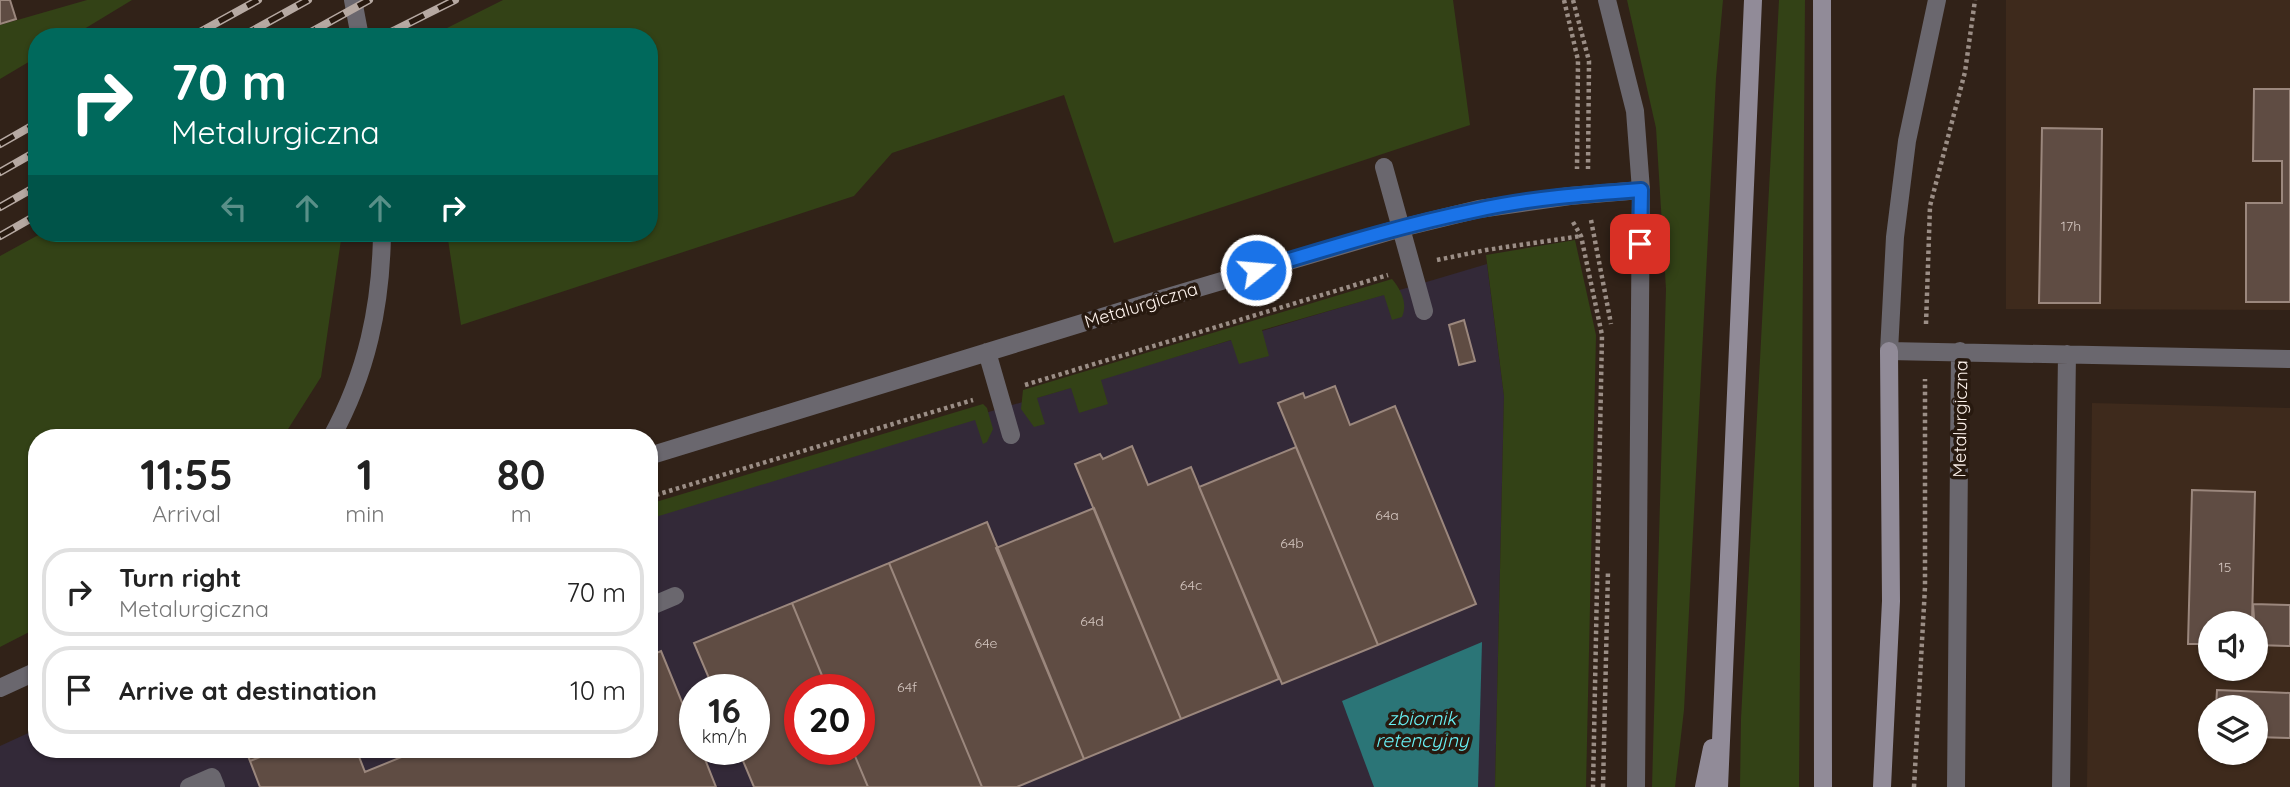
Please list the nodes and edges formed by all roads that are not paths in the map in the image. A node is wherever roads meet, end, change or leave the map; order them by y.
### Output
1 (354, 0) edge
2 (1607, 0) edge
3 (1753, 0) edge
4 (1822, 0) edge
5 (1937, 0) edge
6 (359, 28) edge
7 (1384, 167) dead end
8 (1641, 190) junction
9 (1401, 228) junction
10 (382, 242) edge
11 (1424, 311) dead end
12 (1889, 351) junction
13 (1960, 351) junction
14 (987, 352) junction
15 (2067, 354) junction
16 (2290, 359) edge
17 (336, 429) edge
18 (1011, 435) dead end
19 (658, 453) edge
20 (675, 596) dead end
21 (658, 603) edge
22 (28, 675) edge
23 (0, 688) edge
24 (1723, 690) junction
25 (189, 787) edge
26 (216, 787) edge
27 (1636, 787) edge
28 (1704, 787) edge
29 (1719, 787) edge
30 (1823, 787) edge
31 (1882, 787) edge
32 (1956, 787) edge
33 (2061, 787) edge

1 - 6 street
2 - 8 street
3 - 24 main road
4 - 30 main road
5 - 12 street
7 - 9 street
8 - 9 street, Metalurgiczna
8 - 27 street
9 - 11 street
9 - 14 street, Metalurgiczna
10 - 17 street
12 - 13 street, Metalurgiczna
12 - 31 main road
13 - 15 street
13 - 32 street, Metalurgiczna
14 - 18 street
14 - 19 street, Metalurgiczna
15 - 16 street
15 - 33 street
20 - 21 street
22 - 23 street
24 - 28 main road
24 - 29 main road
25 - 26 street

